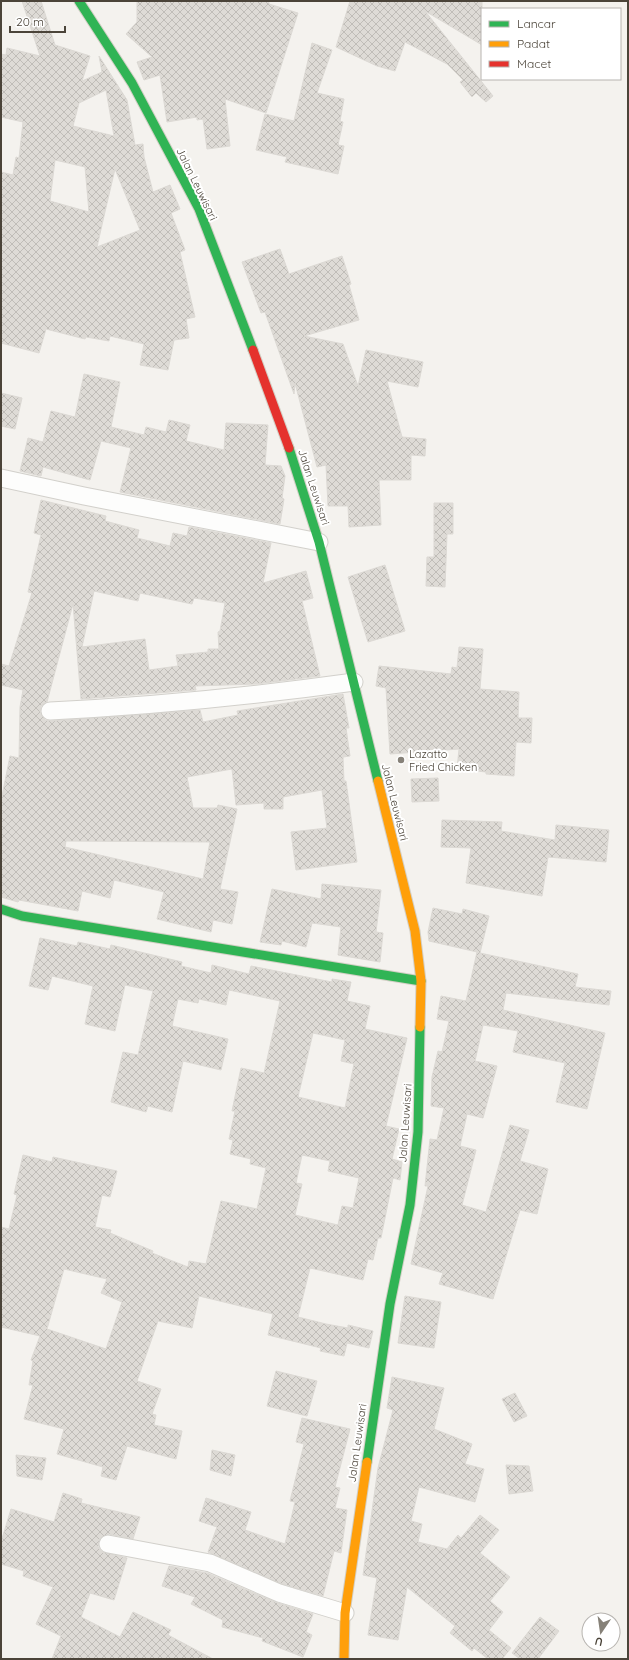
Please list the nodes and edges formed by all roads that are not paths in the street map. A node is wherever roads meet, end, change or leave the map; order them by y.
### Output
1 (79, 1) edge
2 (1, 478) edge
3 (319, 542) junction
4 (354, 682) junction
5 (50, 712) dead end
6 (1, 909) edge
7 (421, 981) junction
8 (108, 1544) dead end
9 (345, 1613) junction
10 (344, 1659) edge

1 - 3 main road, Jalan Leuwisari
2 - 3 street
3 - 4 main road, Jalan Leuwisari
4 - 5 street
4 - 7 main road, Jalan Leuwisari
6 - 7 main road
7 - 9 main road, Jalan Leuwisari
8 - 9 street
9 - 10 main road, Jalan Leuwisari

